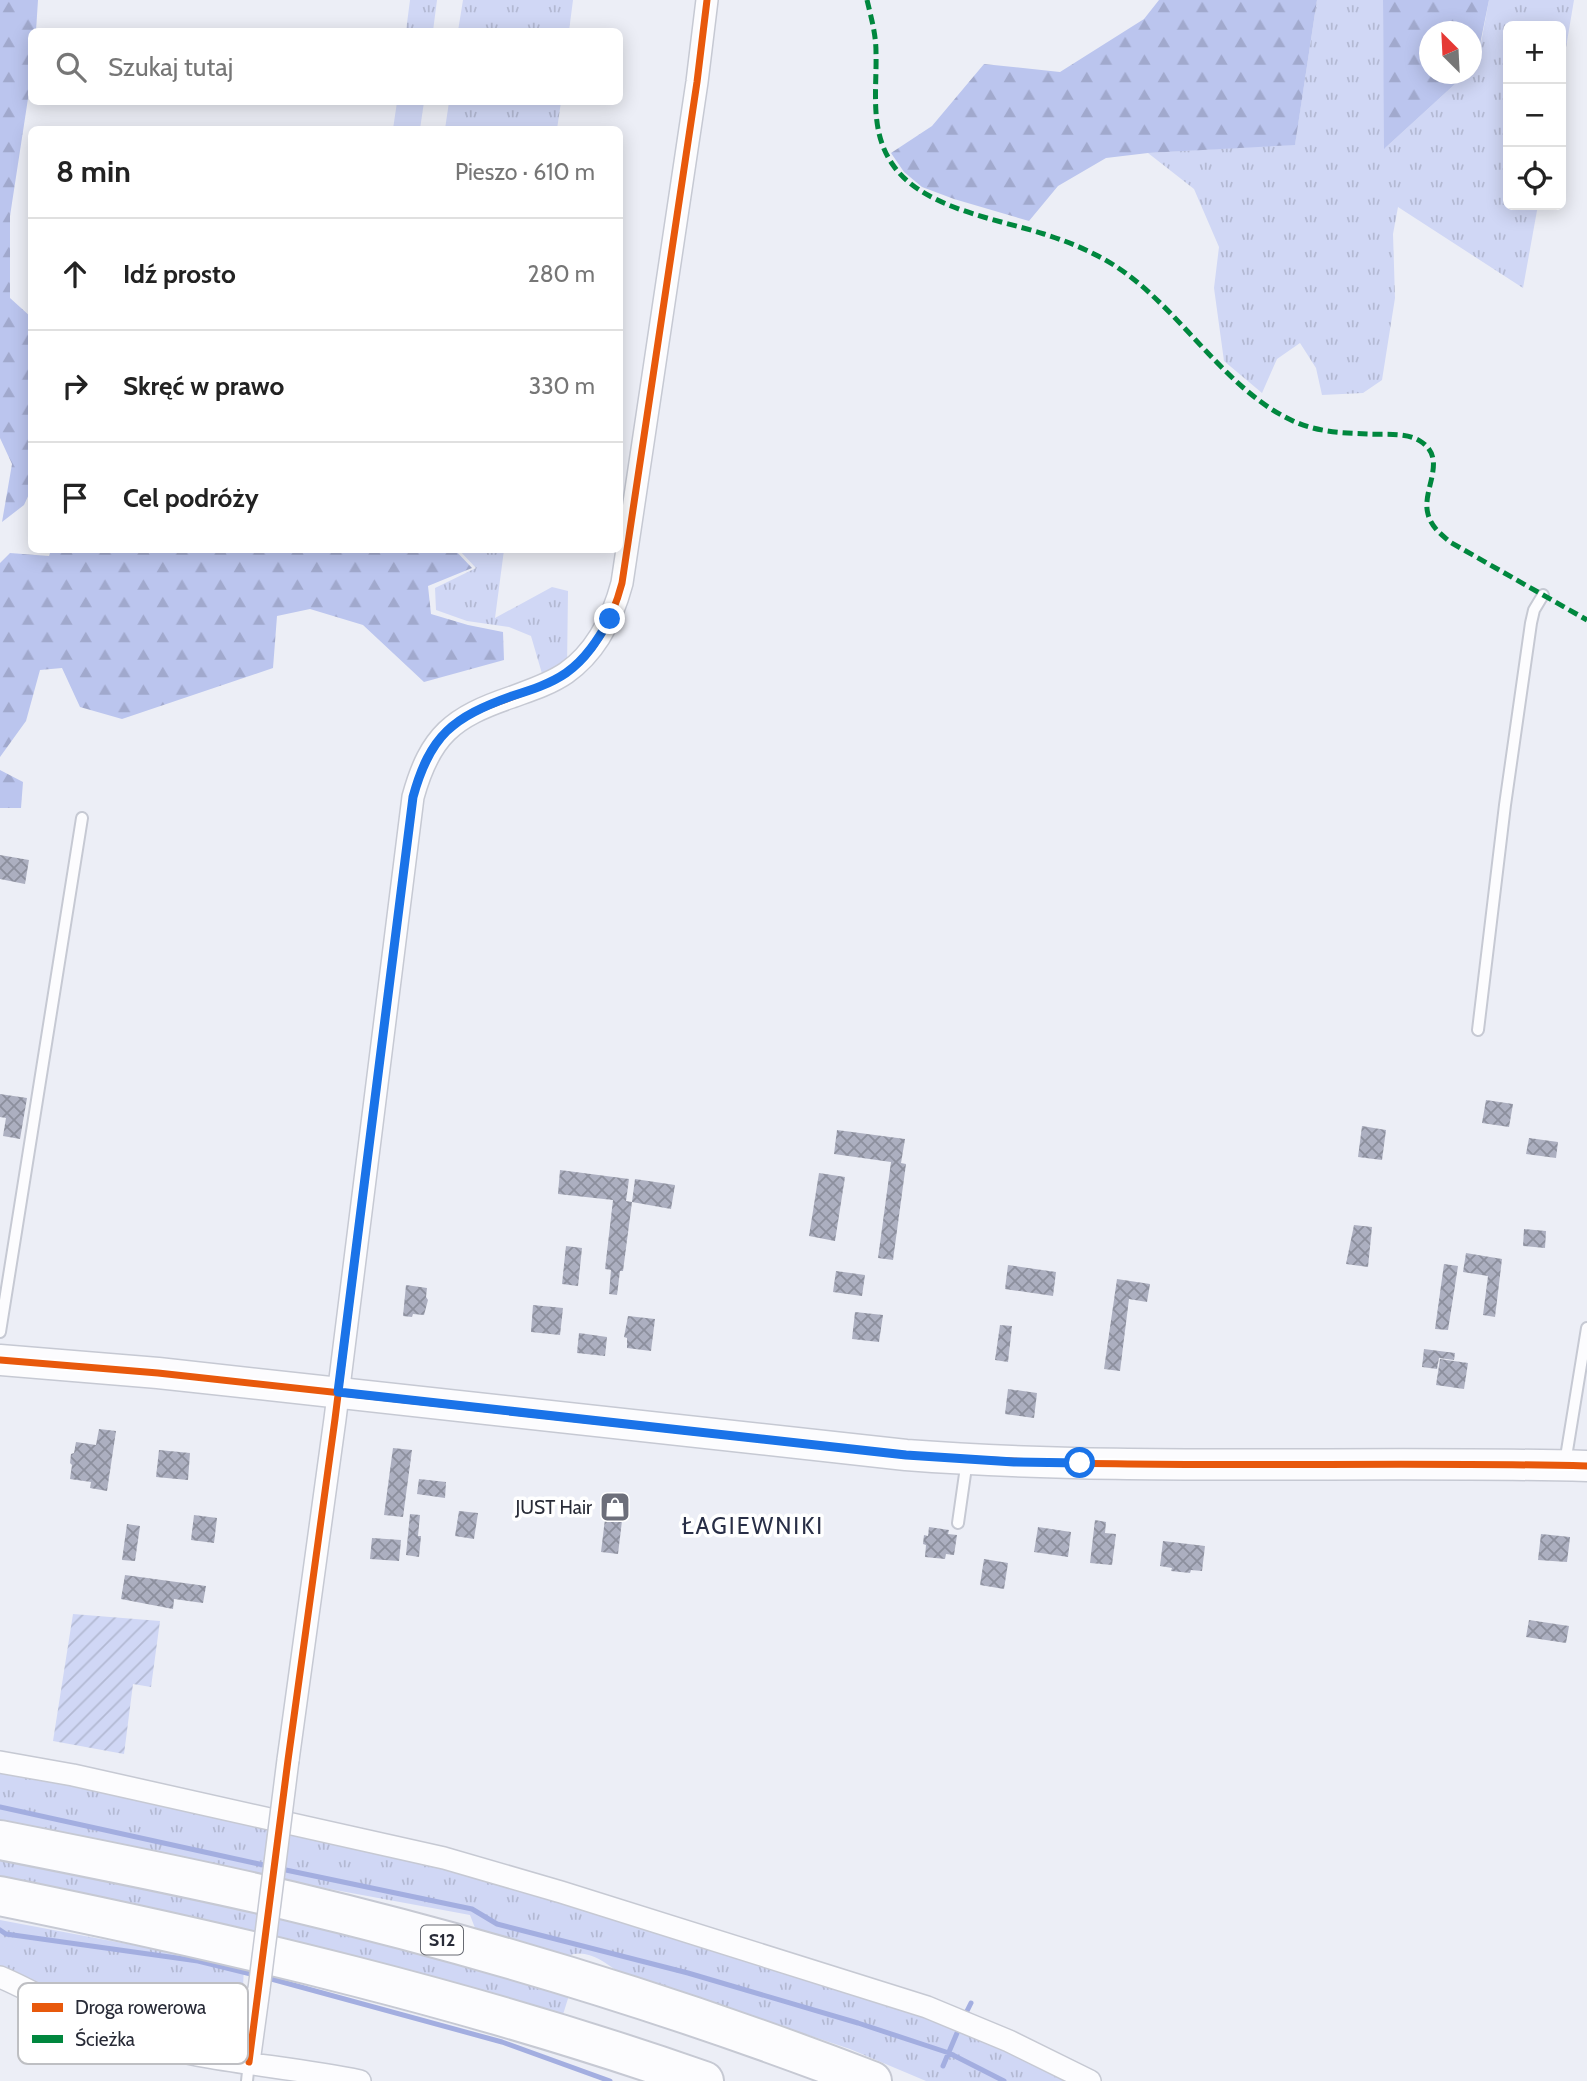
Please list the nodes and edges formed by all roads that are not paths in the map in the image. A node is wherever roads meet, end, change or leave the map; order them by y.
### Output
1 (707, 0) edge
2 (1543, 595) dead end
3 (82, 818) dead end
4 (1478, 1030) dead end
5 (1587, 1328) edge
6 (0, 1332) edge
7 (0, 1360) edge
8 (338, 1392) junction
9 (967, 1460) junction
10 (1576, 1466) edge
11 (958, 1523) dead end
12 (0, 1762) edge
13 (0, 1840) edge
14 (0, 1896) edge
15 (0, 1977) edge
16 (18, 1986) edge
17 (221, 2064) edge
18 (248, 2072) edge
19 (360, 2081) edge
20 (705, 2081) edge
21 (872, 2081) edge
22 (1090, 2081) edge

1 - 8 street
2 - 4 lane
3 - 6 lane
5 - 10 lane
7 - 8 street
8 - 9 street
8 - 18 street, bridge
9 - 10 street
9 - 11 lane
12 - 22 street
13 - 21 highway, S12
14 - 20 highway
15 - 16 street
17 - 18 street
18 - 19 street

